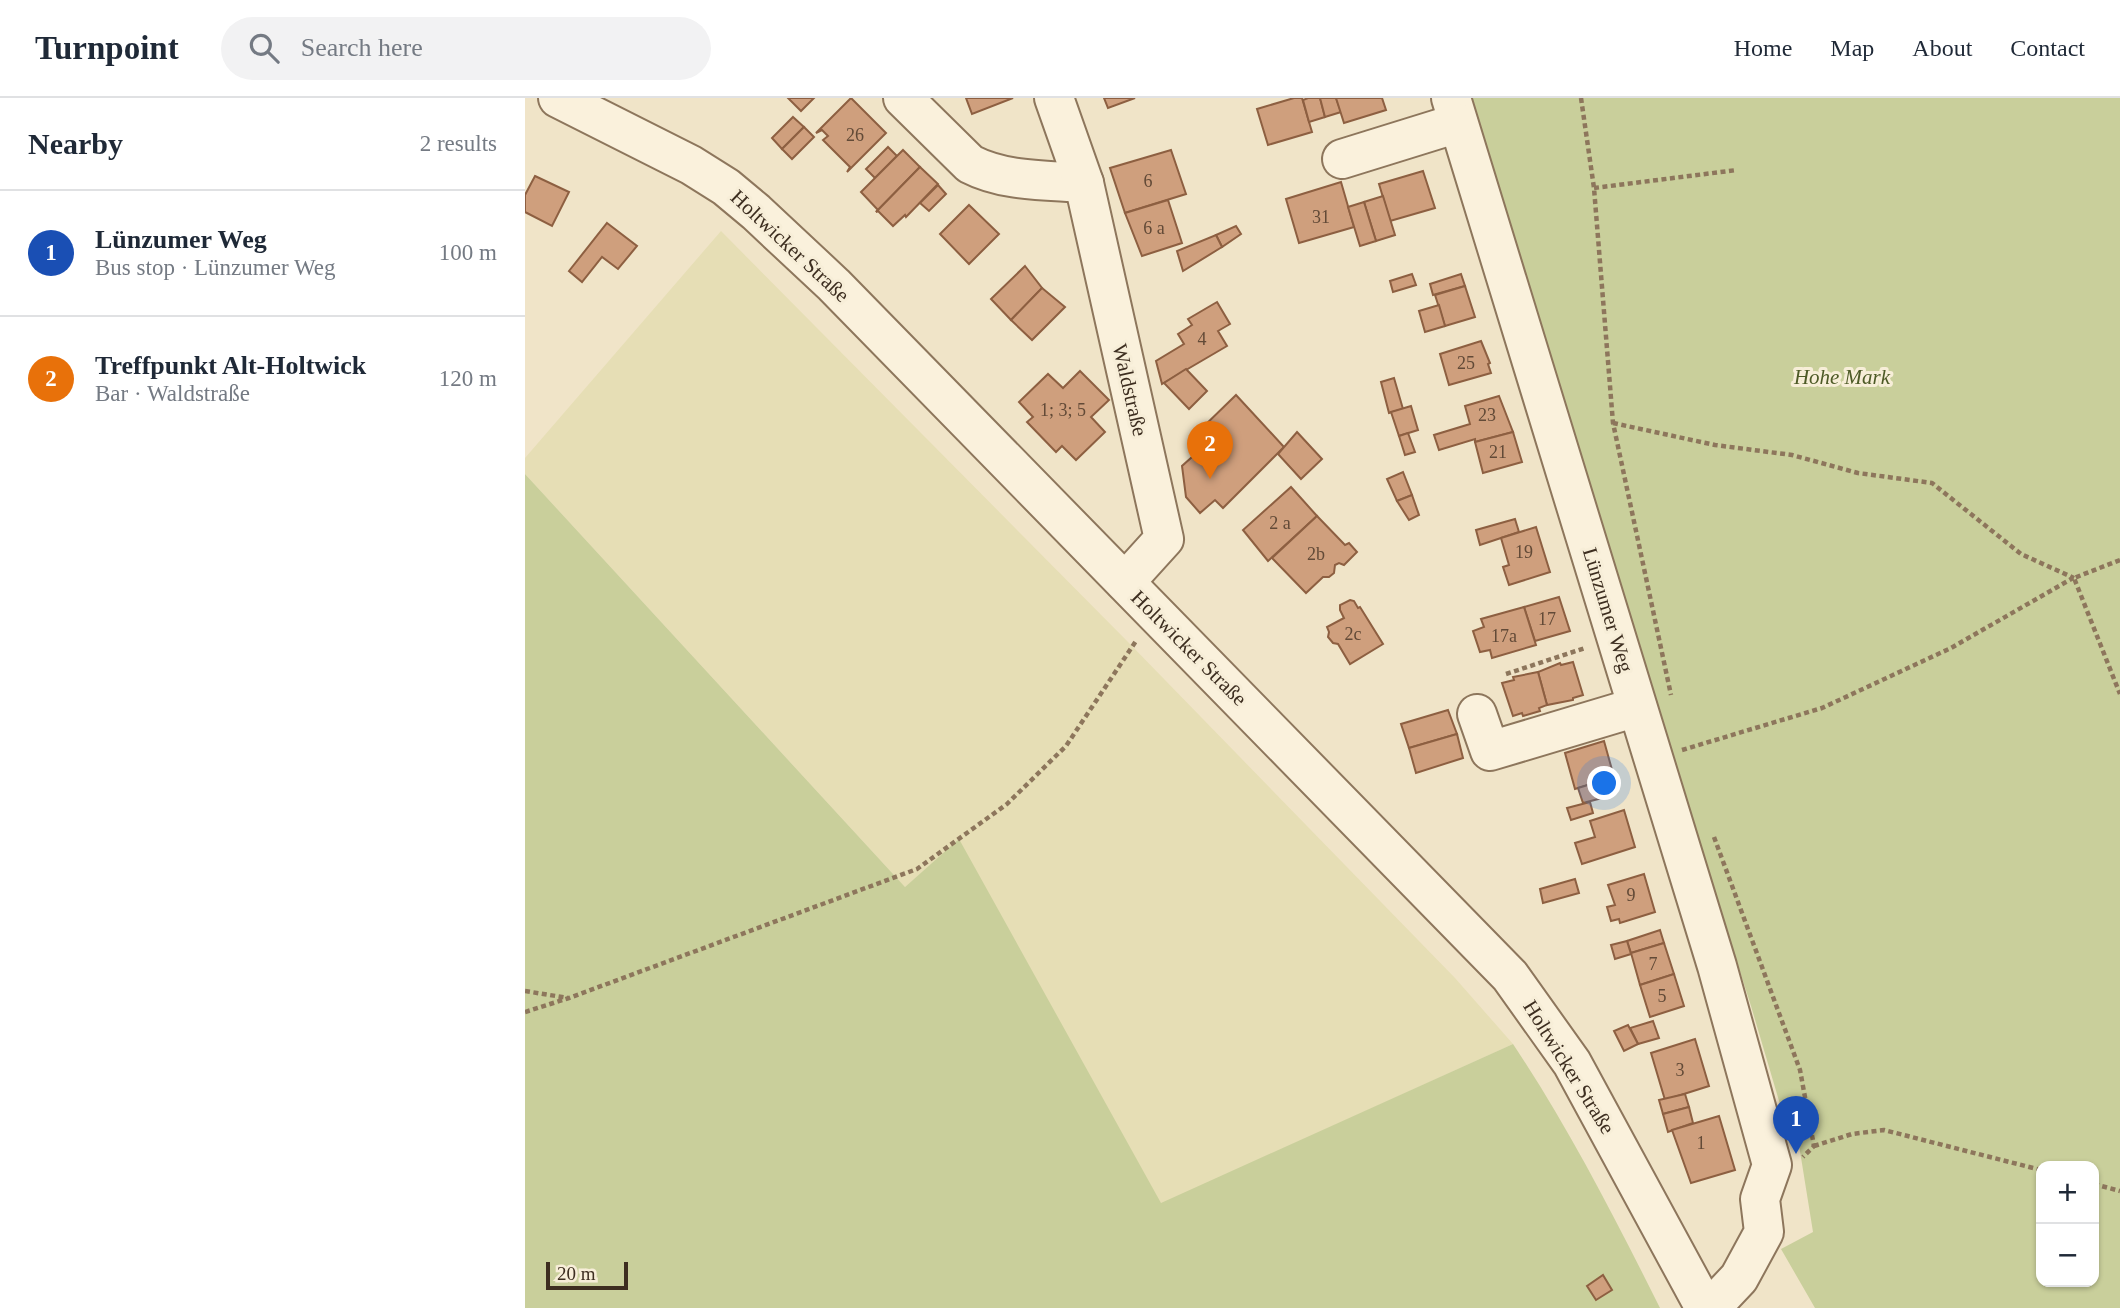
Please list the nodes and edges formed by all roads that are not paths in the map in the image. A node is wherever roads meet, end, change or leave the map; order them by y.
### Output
1 (558, 98) edge
2 (903, 98) edge
3 (1054, 98) edge
4 (1454, 110) edge
5 (1342, 159) dead end
6 (1084, 183) junction
7 (1125, 582) junction
8 (1654, 701) junction
9 (1477, 714) dead end
10 (1705, 1307) edge

1 - 7 street, Holtwicker Straße
2 - 6 street
3 - 6 street, Waldstraße
4 - 5 street
4 - 8 street, Lünzumer Weg
6 - 7 street, Waldstraße
7 - 10 street, Holtwicker Straße
8 - 9 street
8 - 10 street, Lünzumer Weg

